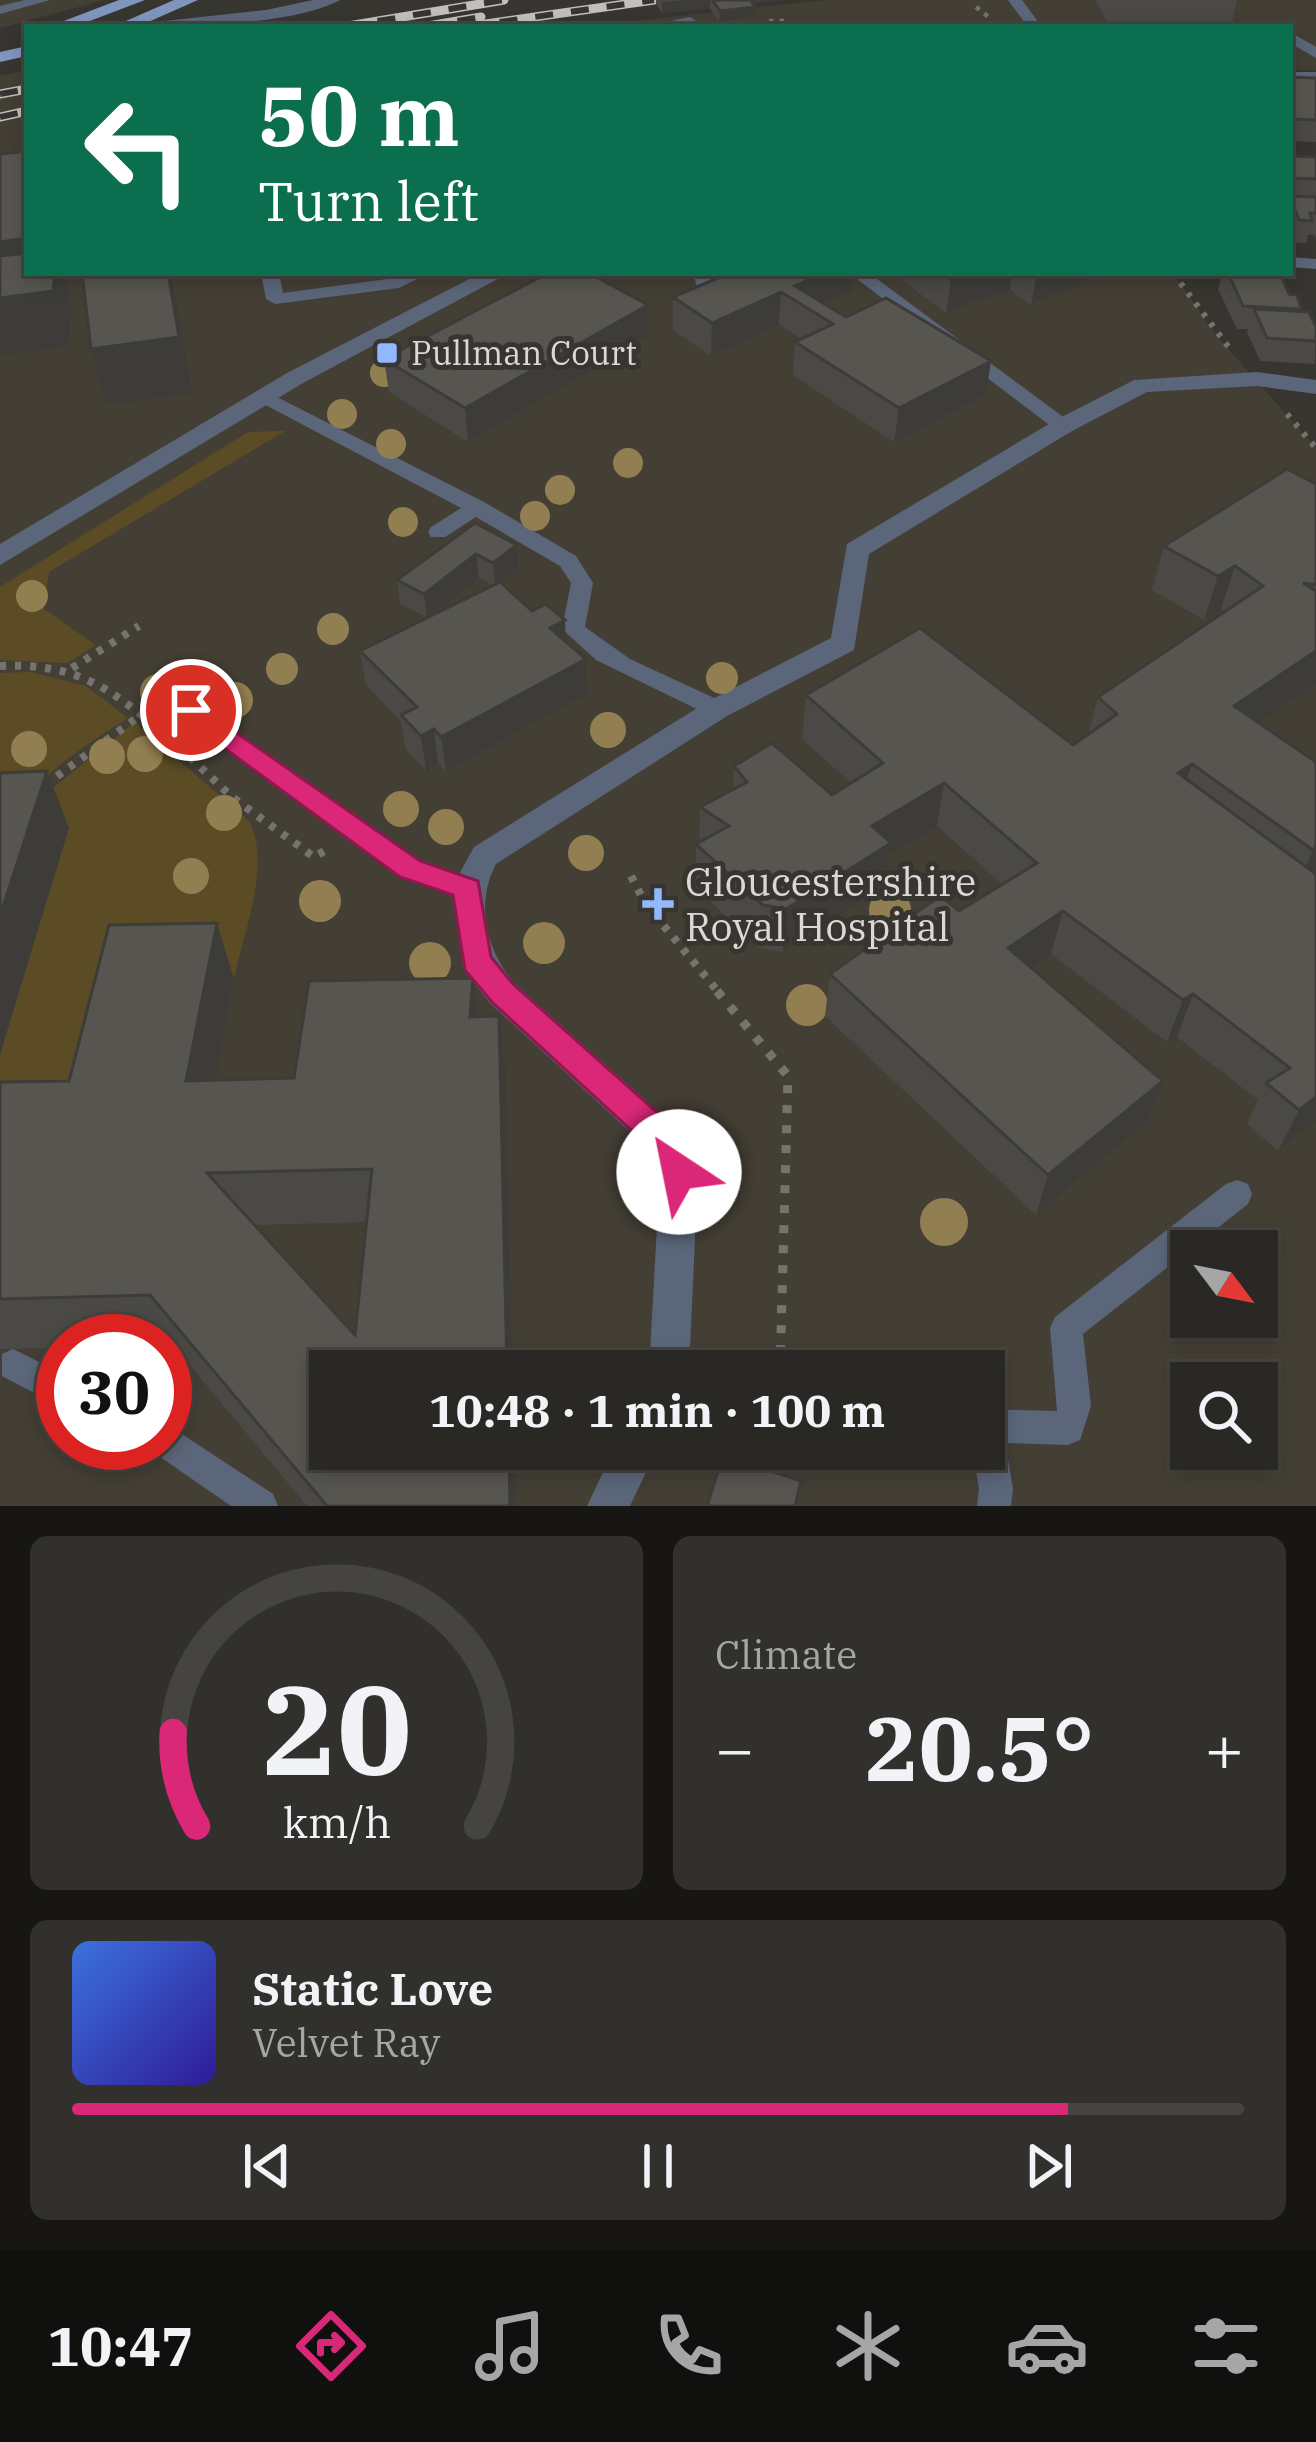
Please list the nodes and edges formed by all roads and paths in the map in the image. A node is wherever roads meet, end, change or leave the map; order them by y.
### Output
1 (43, 0) edge
2 (136, 0) edge
3 (189, 0) edge
4 (236, 0) edge
5 (284, 0) edge
6 (333, 0) edge
7 (0, 10) edge
8 (769, 21) dead end
9 (786, 21) dead end
10 (67, 24) edge
11 (129, 24) edge
12 (174, 24) edge
13 (271, 276) edge
14 (414, 276) edge
15 (492, 276) edge
16 (702, 276) edge
17 (748, 276) edge
18 (863, 276) edge
19 (1316, 387) edge
20 (263, 396) junction
21 (1063, 426) junction
22 (477, 507) junction
23 (438, 532) dead end
24 (0, 556) edge
25 (139, 626) dead end
26 (0, 667) edge
27 (72, 668) junction
28 (717, 709) junction
29 (191, 710) dead end
30 (140, 715) junction
31 (38, 791) edge
32 (356, 830) junction
33 (632, 876) dead end
34 (467, 889) junction
35 (1237, 1194) dead end
36 (670, 1350) edge
37 (781, 1350) edge
38 (13, 1365) dead end
39 (36, 1377) edge
40 (1005, 1426) edge
41 (192, 1459) edge
42 (626, 1470) edge
43 (993, 1470) edge
44 (261, 1506) edge
45 (608, 1506) edge
46 (994, 1506) edge

1 - 7 lane
2 - 10 main road
3 - 11 main road
4 - 5 lane
6 - 12 lane
8 - 9 path
13 - 14 lane
15 - 20 street
16 - 17 lane
18 - 21 lane
19 - 21 street
20 - 22 lane
20 - 24 street
21 - 28 street
22 - 23 lane
22 - 28 lane
25 - 27 path
26 - 27 path
27 - 30 path
28 - 34 street
29 - 32 lane
30 - 31 path
30 - 32 path
32 - 34 lane
33 - 37 path
34 - 36 street
35 - 40 lane
38 - 39 lane
41 - 44 lane
42 - 45 street
43 - 46 lane

